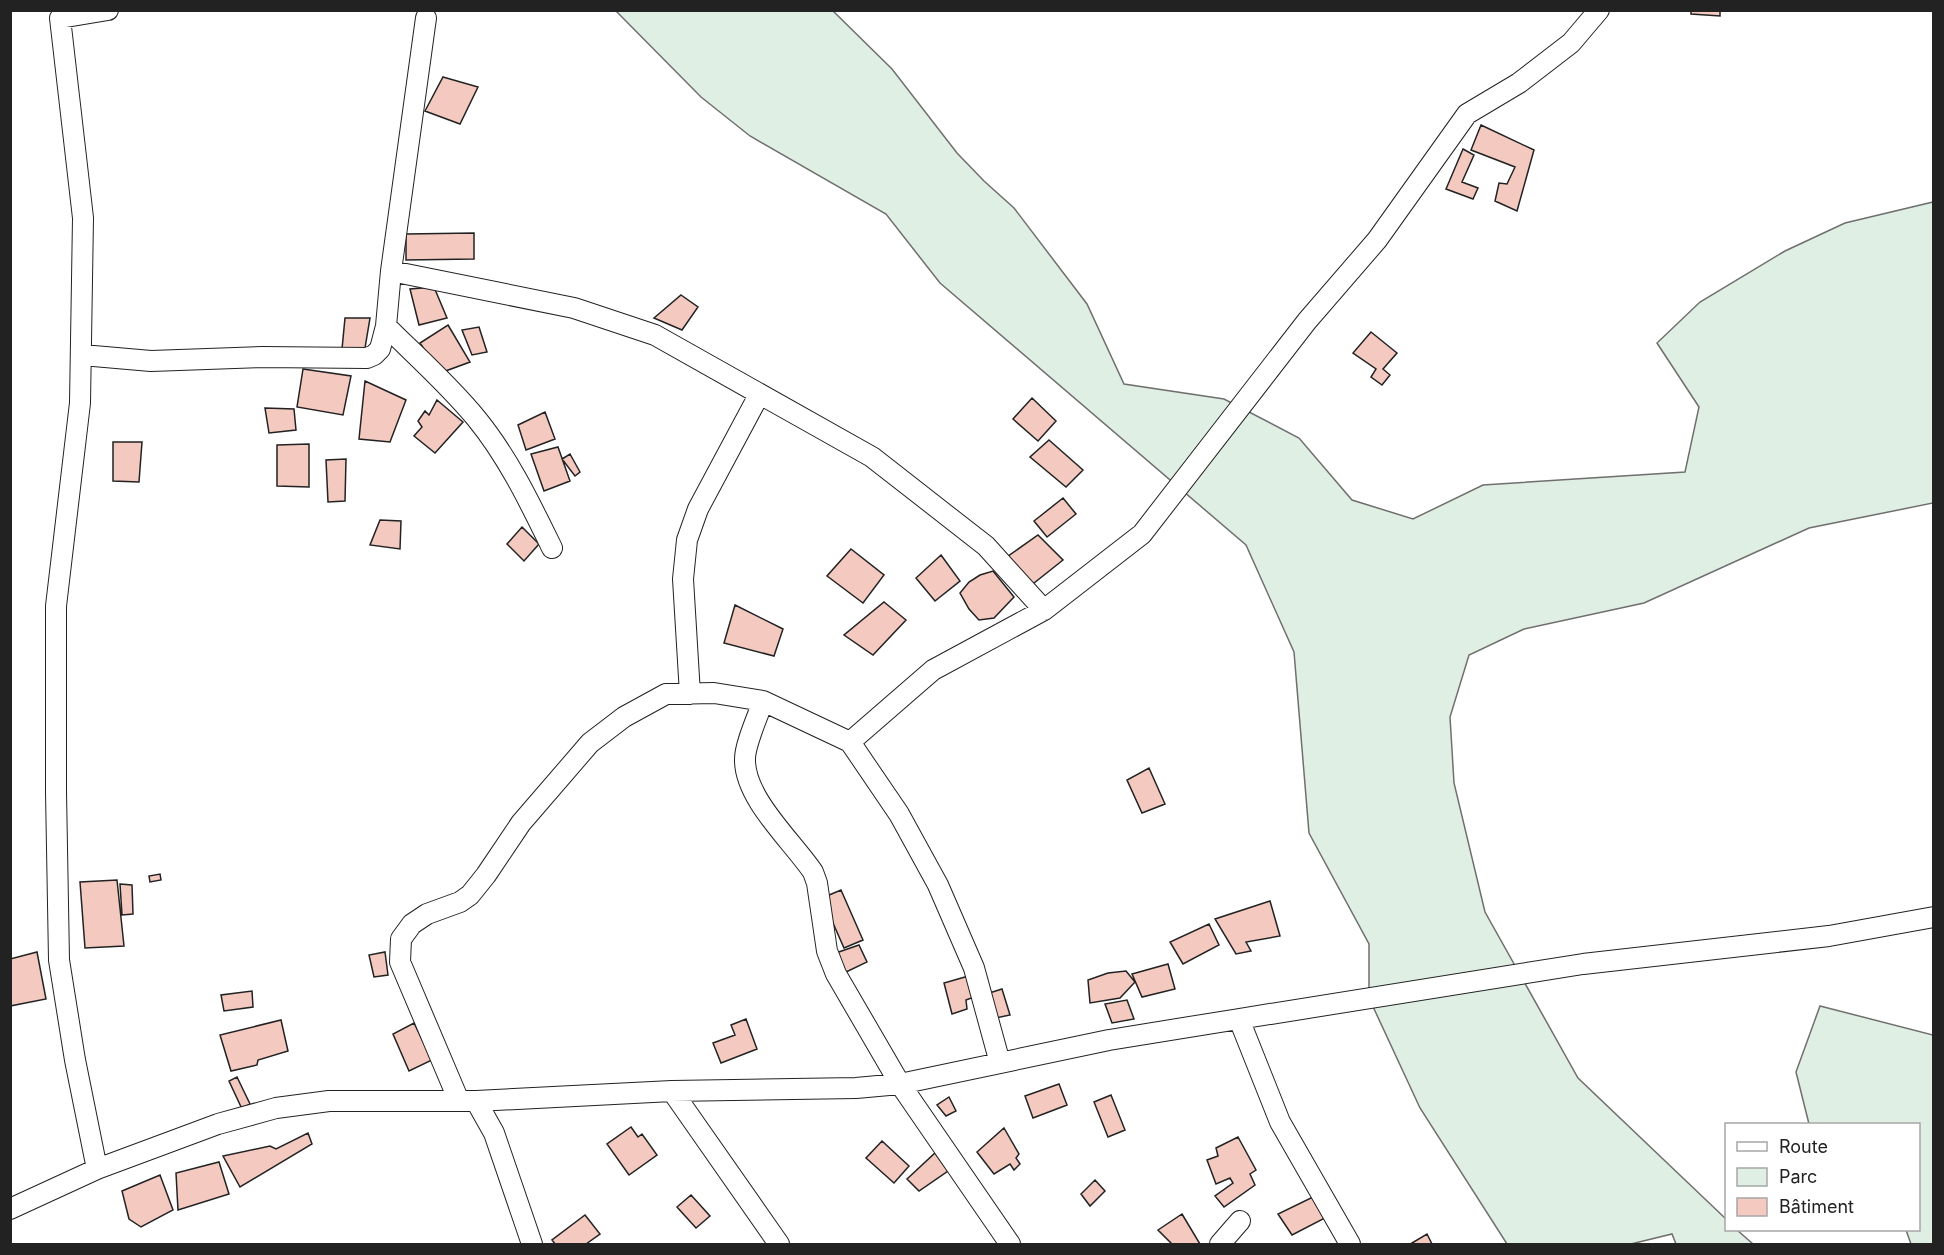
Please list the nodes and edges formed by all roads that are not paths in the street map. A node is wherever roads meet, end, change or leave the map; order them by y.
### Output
1 (108, 10) edge
2 (1599, 10) edge
3 (426, 18) dead end
4 (391, 271) junction
5 (386, 326) junction
6 (82, 355) junction
7 (759, 395) junction
8 (552, 548) dead end
9 (1044, 610) junction
10 (690, 694) junction
11 (763, 701) junction
12 (850, 742) junction
13 (1934, 917) edge
14 (1239, 1019) junction
15 (1000, 1063) junction
16 (900, 1084) junction
17 (672, 1091) junction
18 (468, 1101) junction
19 (97, 1169) junction
20 (10, 1209) edge
21 (1240, 1221) dead end
22 (532, 1245) edge
23 (779, 1245) edge
24 (1010, 1245) edge
25 (1220, 1245) edge
26 (1350, 1245) edge

1 - 6 street
2 - 9 street
3 - 4 street
4 - 5 street
4 - 7 street
5 - 6 street
5 - 8 street
6 - 19 street
7 - 9 street
7 - 10 street
9 - 12 street
10 - 11 street
10 - 18 street
11 - 12 street
11 - 16 street
12 - 15 street
13 - 14 street
14 - 15 street
14 - 26 street
15 - 16 street
16 - 17 street
16 - 24 street
17 - 18 street
17 - 23 street
18 - 19 street
18 - 22 street
19 - 20 street
21 - 25 street

